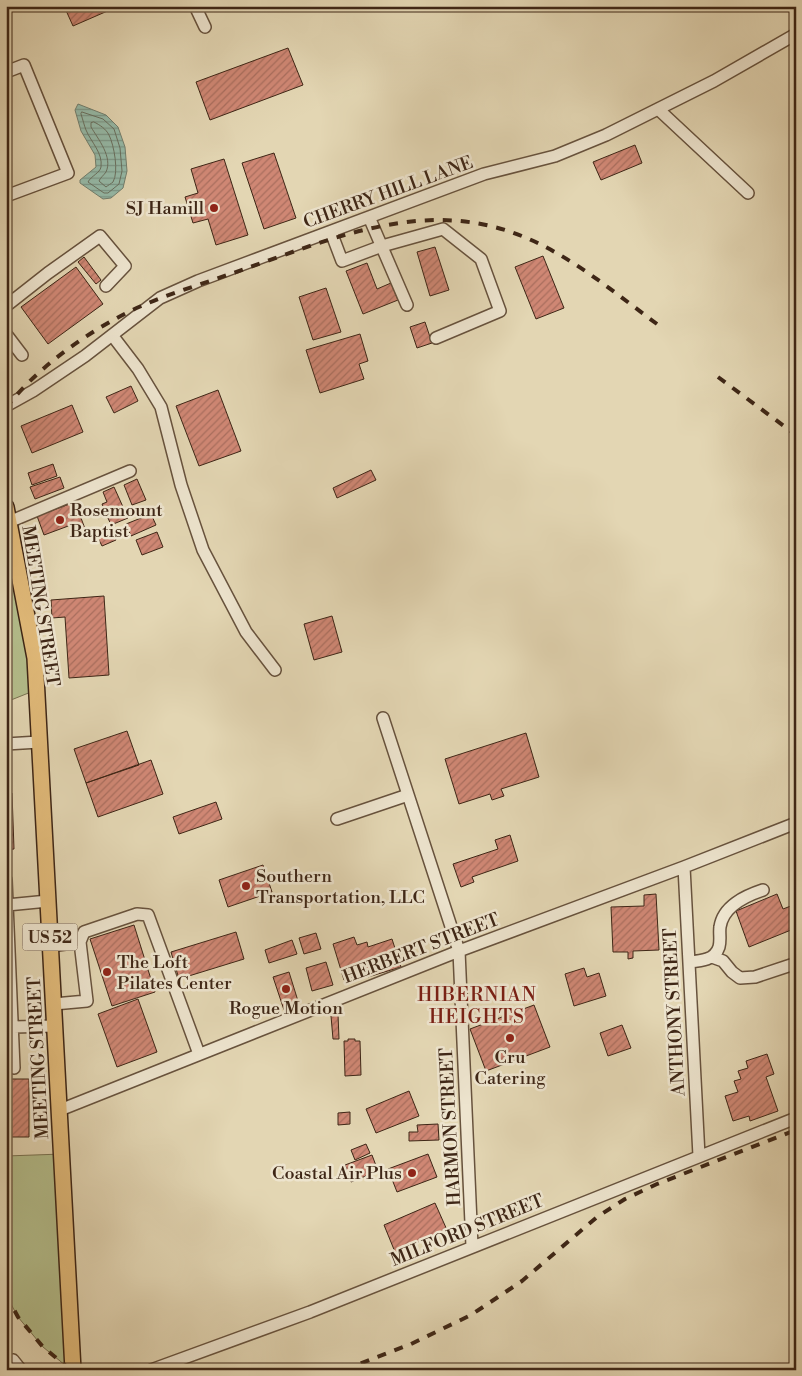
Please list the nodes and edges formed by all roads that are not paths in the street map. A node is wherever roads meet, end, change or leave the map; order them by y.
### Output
1 (195, 6) edge
2 (205, 27) dead end
3 (796, 34) edge
4 (6, 72) edge
5 (658, 109) junction
6 (748, 193) dead end
7 (6, 196) edge
8 (369, 218) junction
9 (331, 232) junction
10 (382, 246) junction
11 (106, 286) dead end
12 (407, 305) dead end
13 (6, 306) edge
14 (6, 334) edge
15 (112, 334) junction
16 (436, 338) dead end
17 (22, 356) dead end
18 (6, 406) edge
19 (130, 471) dead end
20 (8, 514) edge
21 (276, 670) dead end
22 (383, 718) dead end
23 (39, 742) junction
24 (6, 744) edge
25 (408, 794) junction
26 (337, 819) dead end
27 (796, 822) edge
28 (684, 867) junction
29 (6, 880) edge
30 (763, 890) dead end
31 (48, 901) junction
32 (7, 905) edge
33 (80, 942) junction
34 (51, 946) junction
35 (459, 951) junction
36 (712, 957) junction
37 (689, 962) junction
38 (791, 965) dead end
39 (54, 1004) junction
40 (55, 1026) junction
41 (13, 1027) junction
42 (199, 1054) junction
43 (14, 1068) dead end
44 (60, 1110) junction
45 (796, 1118) edge
46 (699, 1156) junction
47 (472, 1246) junction
48 (13, 1360) dead end
49 (21, 1370) edge
50 (74, 1370) edge
51 (150, 1370) edge

1 - 2 street
3 - 5 street, CHERRY HILL LANE
4 - 7 street
5 - 6 street
5 - 8 street, CHERRY HILL LANE
8 - 9 street, CHERRY HILL LANE
8 - 10 street
9 - 10 street
9 - 15 street, CHERRY HILL LANE
10 - 12 street
10 - 16 street
11 - 13 street
14 - 17 street
15 - 18 street, CHERRY HILL LANE
15 - 21 street
19 - 20 street
20 - 23 main road, MEETING STREET / US 52
22 - 25 street, HARMON STREET
23 - 24 street
23 - 31 main road, MEETING STREET / US 52
25 - 26 street
25 - 35 street, HARMON STREET
27 - 28 street, HERBERT STREET
28 - 35 street, HERBERT STREET
28 - 37 street, ANTHONY STREET
29 - 32 street
30 - 36 street
31 - 32 street
31 - 34 main road, MEETING STREET / US 52
32 - 41 street
33 - 34 street
33 - 39 street
33 - 42 street
34 - 39 main road, MEETING STREET / US 52
35 - 42 street, HERBERT STREET
35 - 47 street, HARMON STREET
36 - 37 street
36 - 38 street
37 - 46 street, ANTHONY STREET
39 - 40 main road, MEETING STREET / US 52
40 - 41 street
40 - 44 main road, MEETING STREET / US 52
41 - 43 street
42 - 44 street, HERBERT STREET
44 - 50 main road, MEETING STREET / US 52
45 - 46 street, MILFORD STREET
46 - 47 street, MILFORD STREET
47 - 51 street, MILFORD STREET
48 - 49 street

